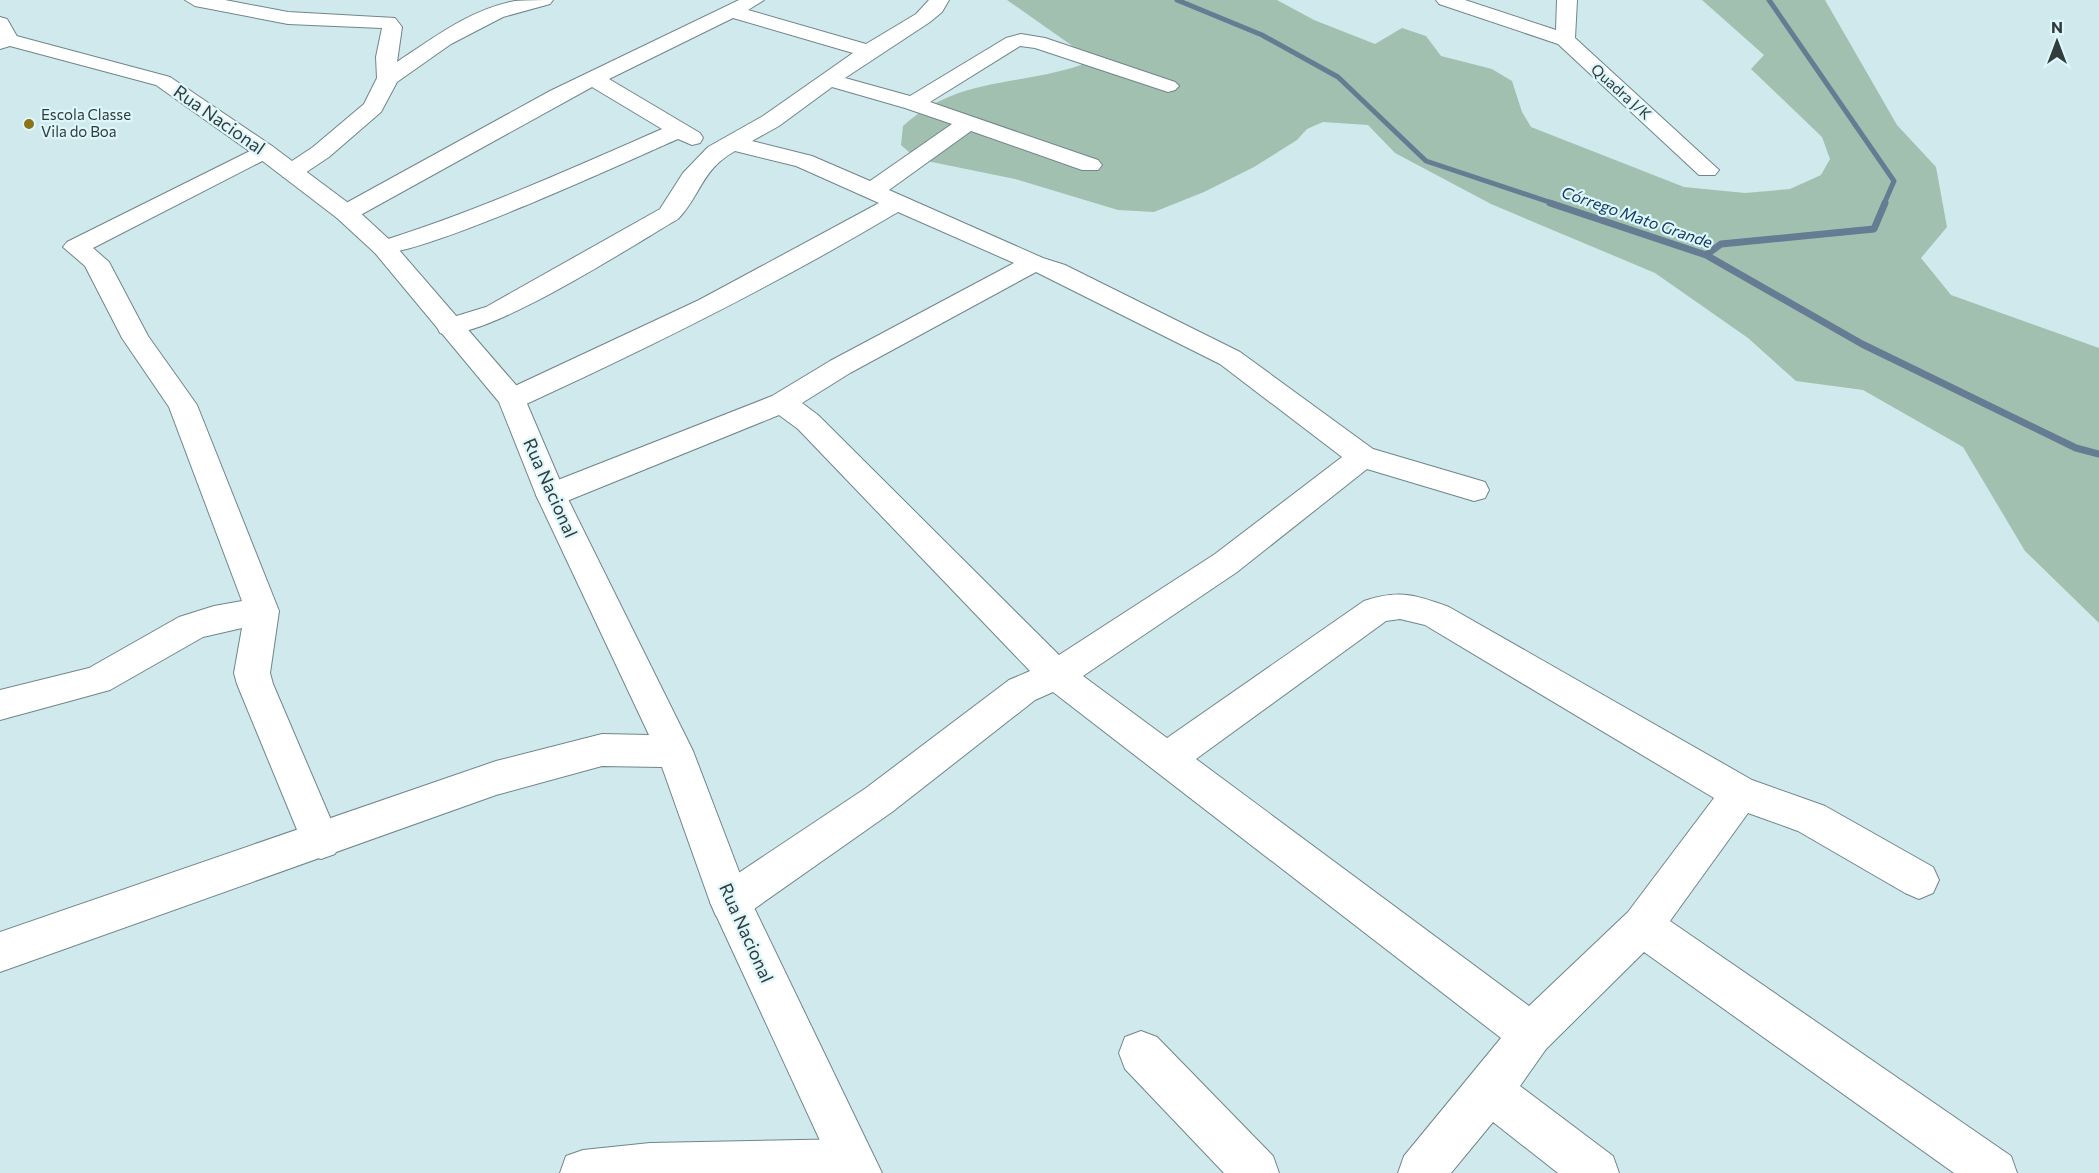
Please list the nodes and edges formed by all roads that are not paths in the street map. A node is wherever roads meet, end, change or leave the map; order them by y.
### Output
1 (195, 0) edge
2 (543, 0) edge
3 (754, 0) edge
4 (939, 0) edge
5 (1446, 0) edge
6 (1567, 0) edge
7 (233, 3) edge
8 (733, 12) junction
9 (3, 35) edge
10 (1565, 40) junction
11 (869, 51) junction
12 (388, 78) junction
13 (593, 79) junction
14 (829, 80) junction
15 (1168, 86) dead end
16 (913, 103) junction
17 (968, 123) junction
18 (679, 130) junction
19 (724, 147) junction
20 (264, 152) junction
21 (1090, 165) dead end
22 (1707, 170) dead end
23 (291, 172) junction
24 (873, 190) junction
25 (899, 201) junction
26 (346, 213) junction
27 (384, 248) junction
28 (1034, 263) junction
29 (450, 327) junction
30 (512, 399) junction
31 (782, 403) junction
32 (1362, 456) junction
33 (1474, 490) dead end
34 (551, 495) junction
35 (262, 611) junction
36 (1056, 675) junction
37 (0, 705) edge
38 (675, 751) junction
39 (1167, 759) junction
40 (1740, 793) junction
41 (321, 841) junction
42 (1919, 880) dead end
43 (730, 902) junction
44 (1642, 926) junction
45 (0, 952) edge
46 (1531, 1034) junction
47 (1141, 1053) dead end
48 (1490, 1091) junction
49 (856, 1168) edge
50 (583, 1173) edge
51 (1256, 1173) edge
52 (1421, 1173) edge
53 (1596, 1173) edge
54 (1994, 1173) edge

1 - 7 street
2 - 12 street
3 - 8 street
4 - 11 street
5 - 10 street
6 - 10 street
7 - 12 street
8 - 11 street
8 - 13 street
9 - 20 street, Rua Nacional
10 - 22 street, Quadra J/K
11 - 14 street
12 - 23 street
13 - 18 street
13 - 26 street
14 - 16 street
14 - 19 street
15 - 16 street
16 - 17 street
17 - 21 street
17 - 24 street
18 - 19 street
18 - 27 street
19 - 24 street
19 - 29 street
20 - 23 street, Rua Nacional
20 - 35 street
23 - 26 street, Rua Nacional
24 - 25 street
25 - 28 street
25 - 30 street
26 - 27 street, Rua Nacional
27 - 29 street, Rua Nacional
28 - 31 street
28 - 32 street
29 - 30 street, Rua Nacional
30 - 34 street, Rua Nacional
31 - 34 street
31 - 36 street
32 - 33 street
32 - 36 street
34 - 38 street, Rua Nacional
35 - 37 street
35 - 41 street
36 - 39 street
36 - 43 street
38 - 41 street
38 - 43 street, Rua Nacional
39 - 40 street
39 - 46 street
40 - 42 street
40 - 44 street
41 - 45 street
43 - 49 street, Rua Nacional
44 - 46 street
44 - 54 street
46 - 48 street
47 - 51 street
48 - 52 street
48 - 53 street
49 - 50 street

